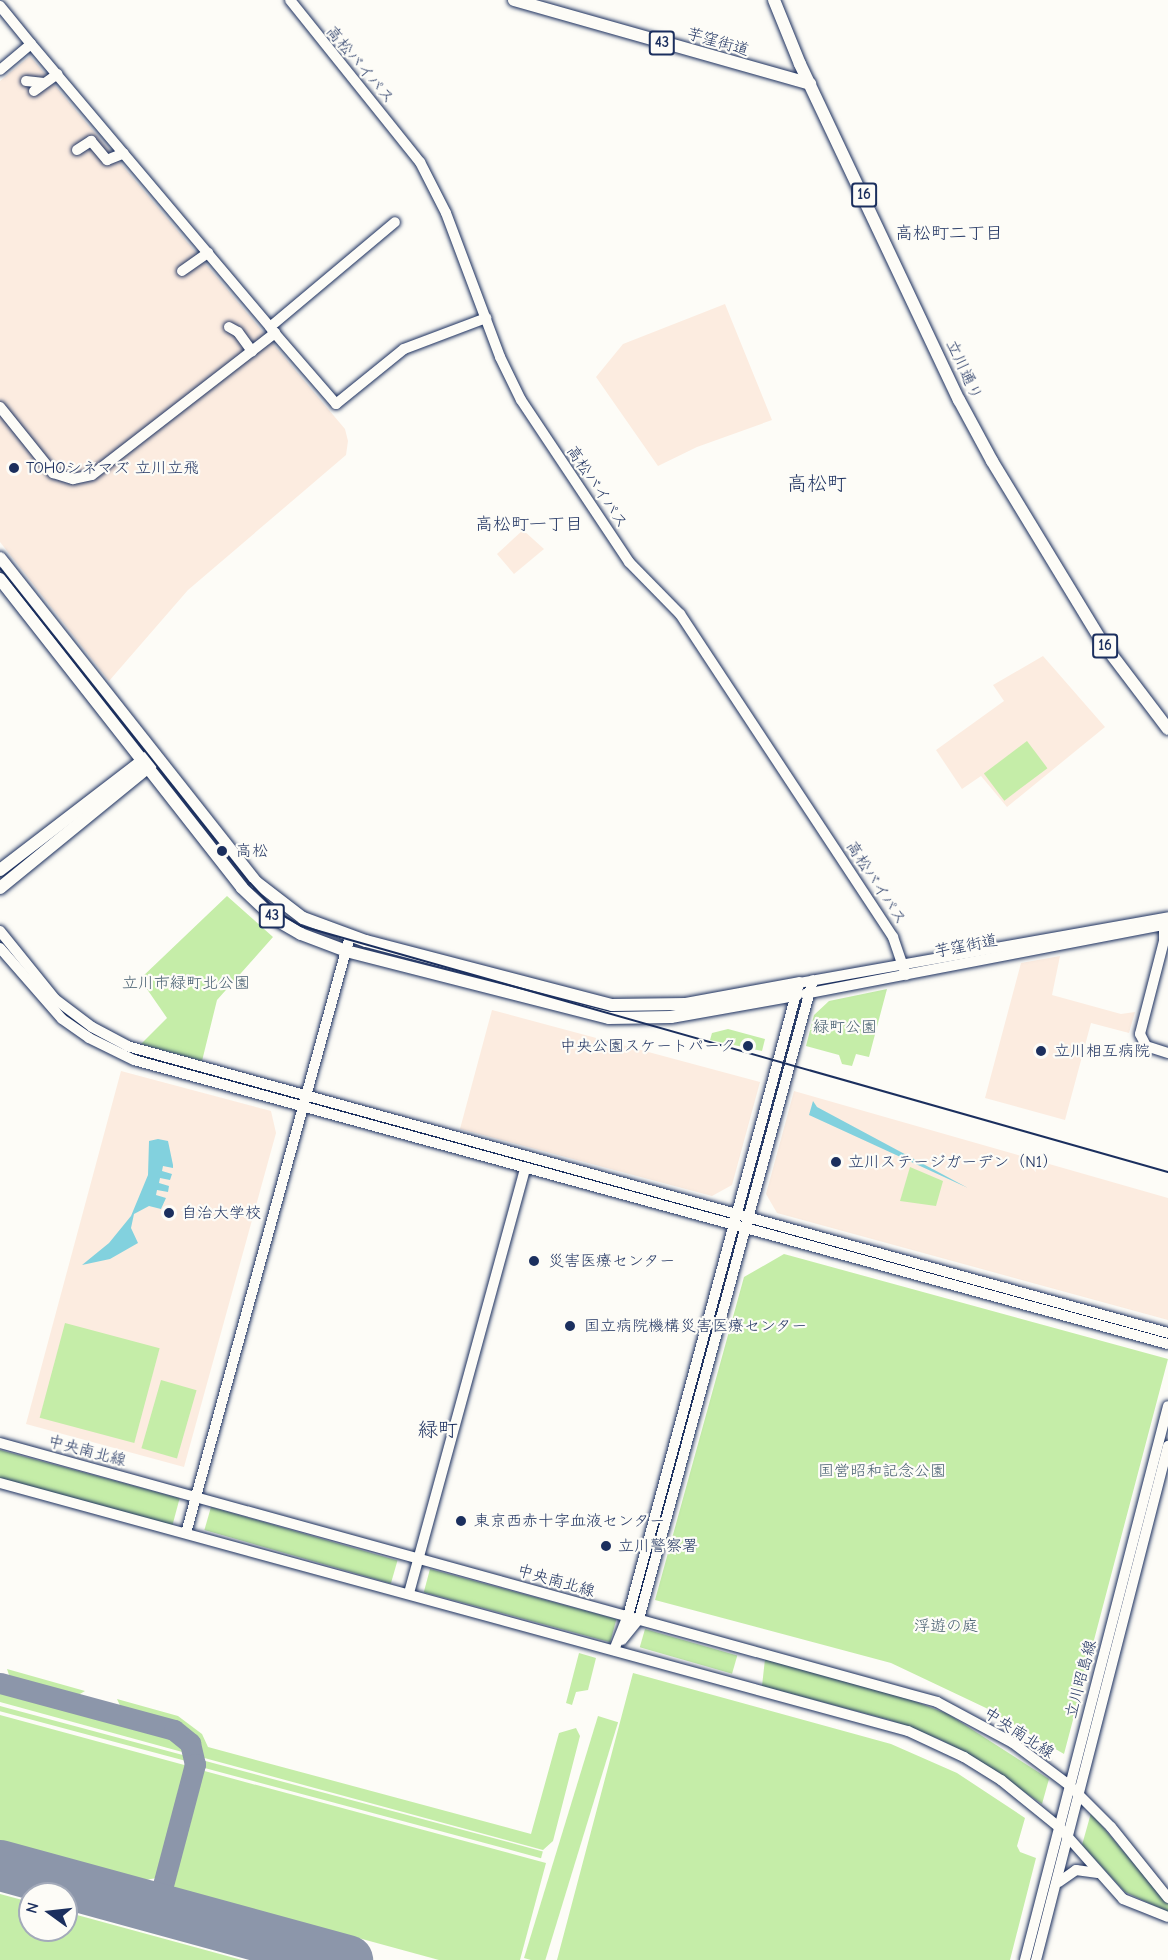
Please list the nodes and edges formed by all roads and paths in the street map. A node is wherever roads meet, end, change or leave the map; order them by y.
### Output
1 (290, 0) edge
2 (514, 0) edge
3 (774, 0) edge
4 (0, 6) edge
5 (31, 44) junction
6 (0, 70) edge
7 (57, 74) junction
8 (26, 81) dead end
9 (44, 83) junction
10 (810, 84) junction
11 (34, 91) dead end
12 (77, 150) dead end
13 (124, 153) junction
14 (395, 222) dead end
15 (208, 253) junction
16 (182, 271) dead end
17 (486, 318) junction
18 (229, 327) dead end
19 (272, 330) junction
20 (252, 351) junction
21 (0, 407) edge
22 (0, 558) edge
23 (0, 579) edge
24 (1168, 729) edge
25 (156, 756) junction
26 (145, 764) junction
27 (0, 870) edge
28 (0, 888) edge
29 (1166, 921) edge
30 (1140, 924) junction
31 (0, 931) edge
32 (350, 936) junction
33 (0, 948) edge
34 (346, 951) junction
35 (903, 963) junction
36 (1156, 974) junction
37 (906, 975) junction
38 (1168, 978) edge
39 (813, 980) junction
40 (798, 989) junction
41 (809, 993) junction
42 (686, 1009) junction
43 (1168, 1053) edge
44 (304, 1101) junction
45 (525, 1168) junction
46 (741, 1221) junction
47 (1168, 1333) edge
48 (1168, 1344) edge
49 (1168, 1406) edge
50 (0, 1443) edge
51 (1168, 1446) edge
52 (0, 1482) edge
53 (196, 1497) junction
54 (186, 1533) junction
55 (419, 1558) junction
56 (409, 1593) junction
57 (633, 1618) junction
58 (614, 1650) junction
59 (1069, 1785) junction
60 (1081, 1796) junction
61 (1060, 1828) junction
62 (1069, 1838) junction
63 (1098, 1874) junction
64 (1057, 1885) junction
65 (1168, 1898) edge
66 (1168, 1917) edge
67 (1025, 1960) edge
68 (1036, 1960) edge

1 - 17 street, 高松バイパス
2 - 10 main road, 芋窪街道 / 43
3 - 10 main road, 立川通り / 16
4 - 5 street
5 - 6 street
5 - 7 street
7 - 9 street
7 - 13 street
8 - 9 street
9 - 11 street
10 - 24 main road, 立川通り / 16
12 - 13 street
13 - 15 street
14 - 19 street
15 - 16 street
15 - 19 street
17 - 19 street
17 - 35 street, 高松バイパス
18 - 20 street
19 - 20 street
20 - 21 street
22 - 25 main road, 43
23 - 26 main road, 43
25 - 26 main road
25 - 32 main road, 43
26 - 27 main road
26 - 28 main road
26 - 34 main road, 43
29 - 30 street
29 - 36 street
30 - 35 street, 芋窪街道
30 - 37 street, 芋窪街道
31 - 44 street
32 - 34 street
32 - 42 main road, 43
33 - 44 street
34 - 42 main road, 43
34 - 44 street
35 - 37 street, 高松バイパス
35 - 39 street, 芋窪街道
36 - 38 street
36 - 43 street
37 - 41 street, 芋窪街道
39 - 40 street, 芋窪街道
39 - 41 street
40 - 41 street, 芋窪街道
40 - 42 main road
40 - 46 street
41 - 46 street
44 - 45 street
44 - 46 street
44 - 53 street
45 - 46 street
45 - 55 street
46 - 47 street
46 - 48 street
46 - 57 street
49 - 59 street, 立川昭島線
50 - 53 street, 中央南北線
51 - 60 street, 立川昭島線
52 - 54 street
53 - 54 street
53 - 55 street, 中央南北線
54 - 56 street
55 - 56 street
55 - 57 street, 中央南北線
56 - 58 street
57 - 58 street
57 - 59 street, 中央南北線
58 - 61 street
59 - 60 street, 中央南北線
59 - 61 street, 立川昭島線
60 - 62 street, 立川昭島線
60 - 65 street, 中央南北線
61 - 62 street
61 - 67 street, 立川昭島線
62 - 63 street
62 - 64 street, 立川昭島線
63 - 64 street
63 - 66 street
64 - 68 street, 立川昭島線

